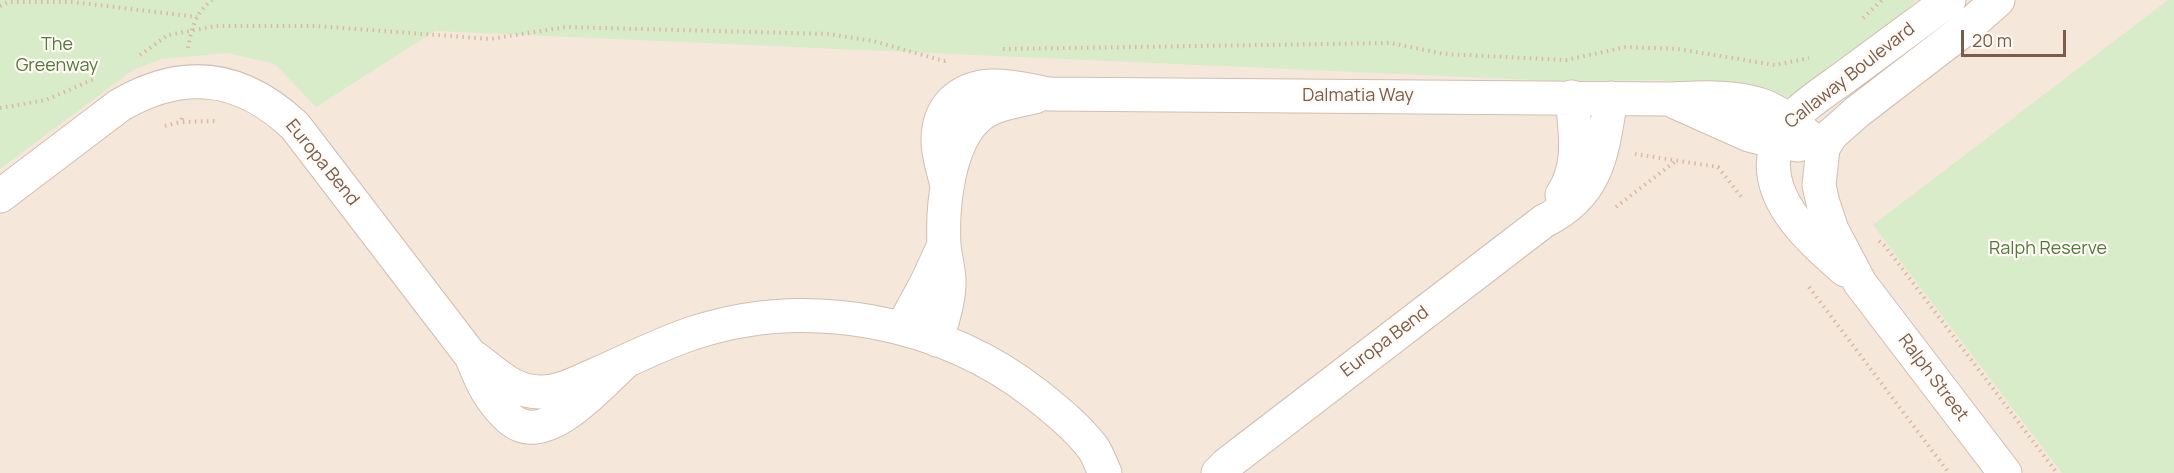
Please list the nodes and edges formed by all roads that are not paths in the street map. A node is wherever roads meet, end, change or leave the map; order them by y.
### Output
1 (1949, 0) edge
2 (1998, 0) edge
3 (1572, 97) junction
4 (1611, 98) junction
5 (1782, 131) junction
6 (1824, 147) junction
7 (0, 196) edge
8 (1544, 221) junction
9 (944, 245) junction
10 (1860, 283) junction
11 (902, 328) junction
12 (937, 340) junction
13 (1100, 461) edge
14 (1216, 470) edge
15 (1130, 473) edge
16 (2005, 473) edge

1 - 5 street, Callaway Boulevard
2 - 6 street, Callaway Boulevard
3 - 4 street, Dalmatia Way
3 - 8 street, Europa Bend
3 - 9 street, Dalmatia Way
4 - 5 street, Dalmatia Way
4 - 8 street, Europa Bend
5 - 6 street, Dalmatia Way
5 - 10 street, Ralph Street
6 - 10 street, Ralph Street
7 - 11 street, Europa Bend
8 - 14 street, Europa Bend
9 - 11 street, Dalmatia Way
9 - 12 street, Dalmatia Way
10 - 16 street, Ralph Street
11 - 12 street, Europa Bend
12 - 13 street, Europa Bend
13 - 15 street, Europa Bend

